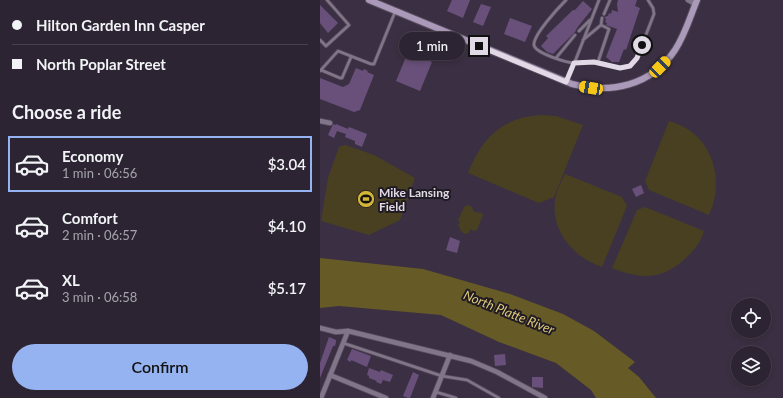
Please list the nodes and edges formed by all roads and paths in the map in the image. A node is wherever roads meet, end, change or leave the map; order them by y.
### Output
1 (327, 0) edge
2 (369, 0) edge
3 (566, 0) edge
4 (599, 0) edge
5 (610, 0) edge
6 (648, 0) edge
7 (688, 0) edge
8 (696, 2) edge
9 (396, 11) junction
10 (604, 14) dead end
11 (592, 18) junction
12 (602, 18) dead end
13 (601, 25) junction
14 (579, 30) dead end
15 (575, 36) dead end
16 (320, 40) edge
17 (583, 41) junction
18 (351, 56) junction
19 (556, 58) junction
20 (598, 62) junction
21 (574, 63) junction
22 (320, 71) edge
23 (566, 82) junction
24 (320, 121) edge
25 (330, 123) dead end
26 (320, 328) edge
27 (348, 331) junction
28 (343, 343) junction
29 (450, 356) junction
30 (330, 375) junction
31 (442, 376) junction
32 (436, 391) junction
33 (321, 398) edge
34 (386, 398) edge
35 (433, 398) edge
36 (456, 398) edge
37 (499, 398) edge
38 (545, 398) edge

1 - 16 lane
2 - 9 main road
3 - 19 lane
4 - 11 lane
5 - 10 lane
6 - 20 lane
7 - 8 street
8 - 23 main road
9 - 18 lane
9 - 23 main road
11 - 14 lane
11 - 17 lane
12 - 13 lane
13 - 17 lane
13 - 20 lane
15 - 19 lane
17 - 21 lane
18 - 22 lane
18 - 22 lane
19 - 21 lane
20 - 21 lane
21 - 23 lane
24 - 25 street
26 - 27 street
27 - 28 street
27 - 29 street
28 - 30 street
28 - 31 lane
29 - 31 street
29 - 38 street
30 - 33 street
30 - 34 street
31 - 32 street
31 - 37 lane
32 - 35 street
32 - 36 lane

